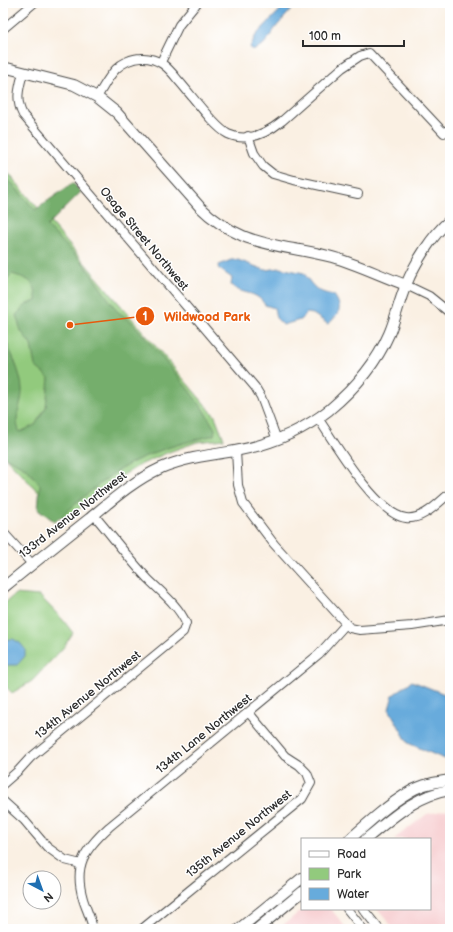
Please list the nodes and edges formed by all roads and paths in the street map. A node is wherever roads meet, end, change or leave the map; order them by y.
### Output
1 (34, 3) edge
2 (198, 3) edge
3 (3, 29) edge
4 (160, 62) junction
5 (3, 67) edge
6 (23, 73) junction
7 (97, 97) junction
8 (447, 131) edge
9 (248, 136) junction
10 (358, 194) dead end
11 (450, 220) edge
12 (406, 285) junction
13 (450, 313) edge
14 (318, 418) junction
15 (277, 440) junction
16 (236, 451) junction
17 (450, 493) edge
18 (94, 514) junction
19 (3, 532) edge
20 (32, 564) junction
21 (3, 588) edge
22 (450, 620) edge
23 (346, 624) junction
24 (249, 713) junction
25 (450, 780) edge
26 (3, 784) edge
27 (450, 790) edge
28 (3, 801) edge
29 (376, 816) junction
30 (384, 825) junction
31 (351, 838) edge
32 (367, 838) edge
33 (81, 864) junction
34 (301, 879) edge
35 (301, 893) edge
36 (348, 910) edge
37 (364, 910) edge
38 (93, 929) edge
39 (142, 929) edge
40 (239, 929) edge
41 (257, 929) edge
42 (363, 929) edge
43 (379, 929) edge

1 - 3 street
2 - 4 street
4 - 7 street
4 - 9 street
5 - 6 street
6 - 7 street
6 - 15 street, Osage Street Northwest
7 - 12 street
8 - 9 street
9 - 10 street
11 - 12 street, 133rd Avenue Northwest
12 - 13 street
12 - 14 street, 133rd Avenue Northwest
14 - 15 street, 133rd Avenue Northwest
14 - 17 street
15 - 16 street, 133rd Avenue Northwest
16 - 18 street, 133rd Avenue Northwest
16 - 23 street
18 - 20 street, 133rd Avenue Northwest
18 - 26 street, 134th Avenue Northwest
19 - 20 street
20 - 21 street, 133rd Avenue Northwest
22 - 23 street
23 - 24 street, 134th Lane Northwest
24 - 33 street, 134th Lane Northwest
24 - 39 street, 135th Avenue Northwest
25 - 29 street
27 - 30 street
28 - 33 street
29 - 30 street
29 - 31 street
30 - 32 street
33 - 38 street
34 - 40 street
35 - 41 street
36 - 42 street
37 - 43 street

